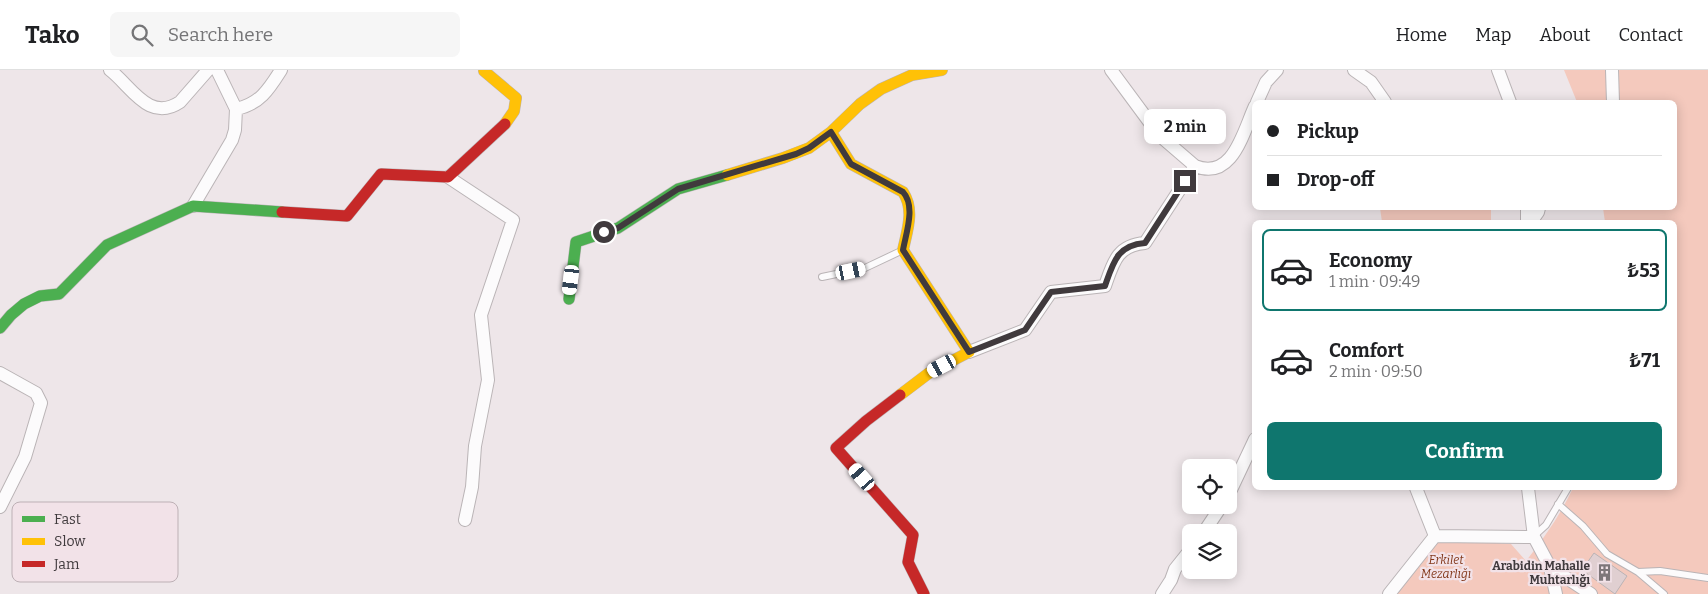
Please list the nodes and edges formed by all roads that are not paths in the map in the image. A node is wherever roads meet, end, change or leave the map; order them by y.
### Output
1 (110, 70) edge
2 (208, 70) edge
3 (217, 70) edge
4 (281, 70) edge
5 (942, 70) edge
6 (1111, 70) edge
7 (1277, 70) edge
8 (1354, 70) edge
9 (1498, 70) edge
10 (1612, 70) edge
11 (484, 71) edge
12 (910, 73) edge
13 (1258, 100) edge
14 (1384, 100) edge
15 (1509, 100) edge
16 (1613, 100) edge
17 (236, 109) junction
18 (1252, 113) edge
19 (831, 132) junction
20 (1195, 166) junction
21 (448, 177) junction
22 (193, 206) junction
23 (1538, 210) edge
24 (1531, 220) edge
25 (903, 250) junction
26 (822, 277) dead end
27 (569, 299) dead end
28 (0, 328) edge
29 (969, 352) junction
30 (0, 373) edge
31 (1252, 445) edge
32 (1237, 477) edge
33 (1417, 490) edge
34 (1528, 490) edge
35 (1567, 490) edge
36 (1558, 504) junction
37 (0, 507) edge
38 (465, 520) dead end
39 (1435, 536) junction
40 (1534, 536) junction
41 (1182, 560) edge
42 (1550, 567) junction
43 (1638, 572) junction
44 (1708, 578) edge
45 (924, 594) edge
46 (1162, 594) edge
47 (1389, 594) edge
48 (1556, 594) edge
49 (1591, 594) edge
50 (1664, 594) edge

1 - 2 street
3 - 17 street
4 - 17 street
5 - 12 street
6 - 20 street
7 - 13 street
8 - 14 street
9 - 15 street
10 - 16 street
11 - 21 street
12 - 19 street
17 - 22 street
18 - 20 street
19 - 25 street
19 - 27 street
20 - 29 street
21 - 22 street
21 - 38 street
22 - 28 street
23 - 24 street
25 - 26 lane
25 - 29 street
29 - 45 street
30 - 37 street
31 - 32 street
33 - 39 street
34 - 40 street
35 - 36 lane
36 - 40 lane
36 - 43 lane
39 - 40 street
39 - 47 street
40 - 42 street
41 - 46 street
42 - 48 street
42 - 49 street
43 - 44 lane
43 - 50 lane

